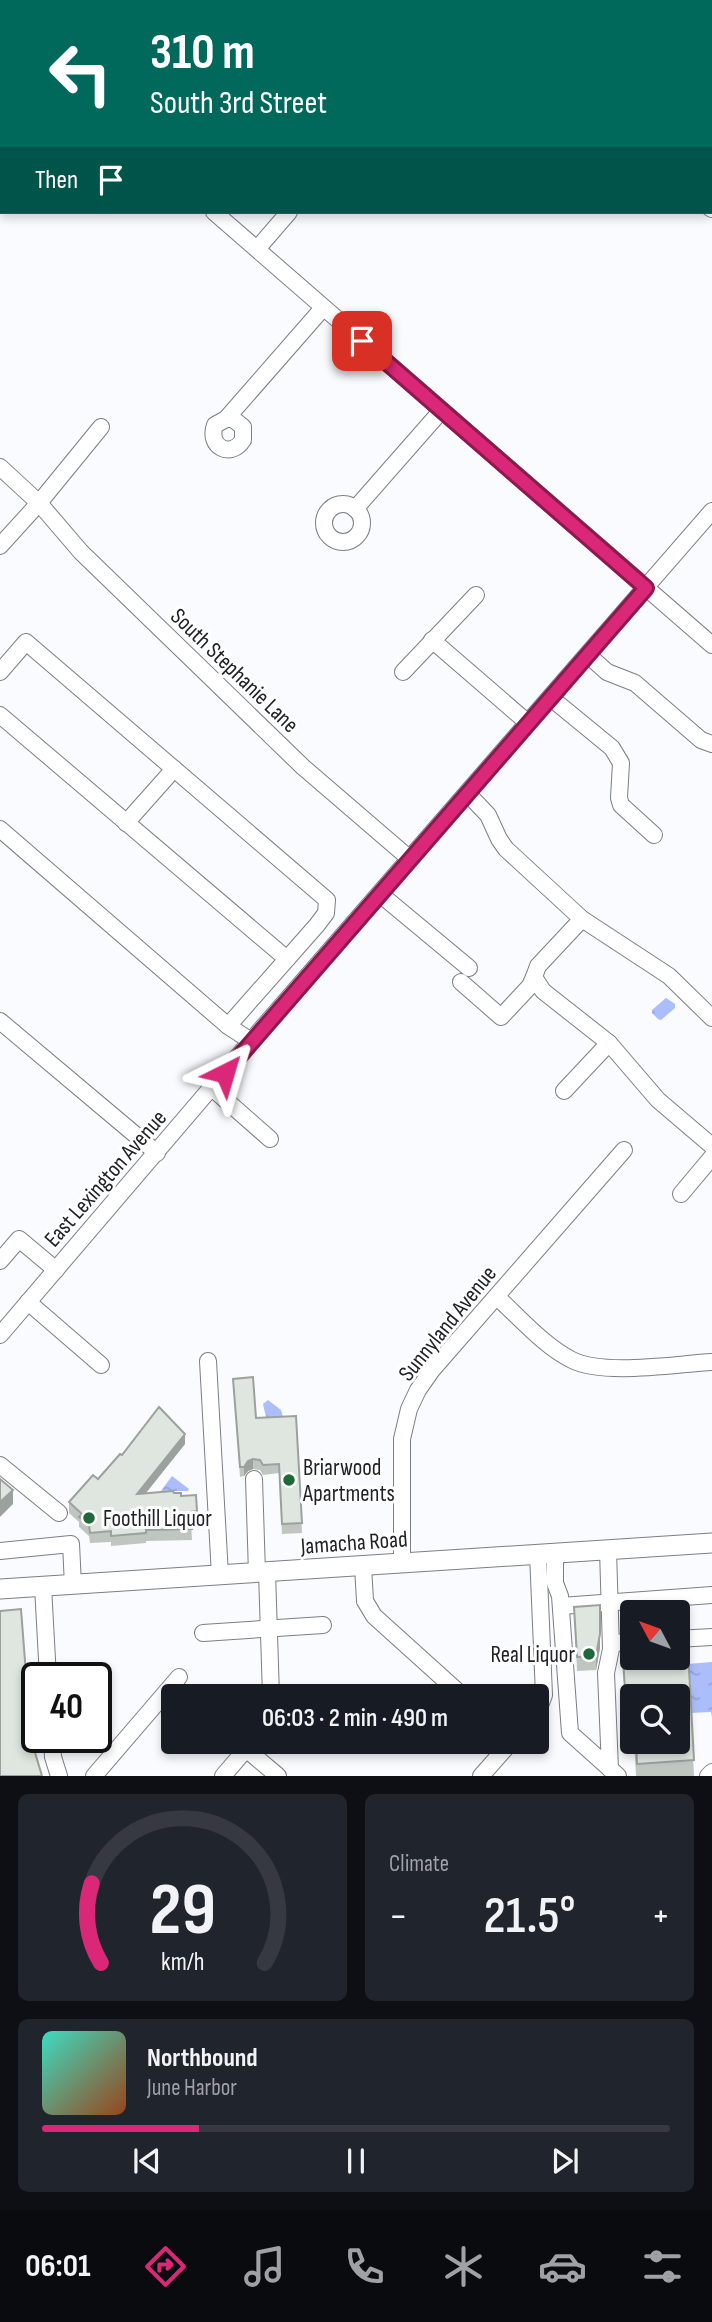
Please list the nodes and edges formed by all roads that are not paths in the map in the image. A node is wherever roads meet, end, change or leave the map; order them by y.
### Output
1 (216, 214) edge
2 (287, 214) edge
3 (257, 249) junction
4 (323, 308) junction
5 (440, 410) junction
6 (226, 418) dead end
7 (101, 427) dead end
8 (0, 467) edge
9 (39, 503) junction
10 (355, 509) dead end
11 (712, 512) edge
12 (0, 546) edge
13 (646, 588) junction
14 (476, 595) dead end
15 (432, 640) junction
16 (712, 645) edge
17 (588, 655) junction
18 (0, 672) edge
19 (403, 672) dead end
20 (551, 698) junction
21 (0, 715) edge
22 (528, 723) junction
23 (712, 744) edge
24 (174, 769) junction
25 (468, 794) junction
26 (126, 823) junction
27 (0, 829) edge
28 (654, 835) dead end
29 (410, 859) junction
30 (380, 894) junction
31 (582, 919) junction
32 (287, 959) junction
33 (534, 977) junction
34 (712, 1018) edge
35 (0, 1021) edge
36 (228, 1026) junction
37 (251, 1041) junction
38 (608, 1043) junction
39 (212, 1088) junction
40 (564, 1091) dead end
41 (270, 1139) dead end
42 (712, 1146) edge
43 (624, 1150) dead end
44 (157, 1153) junction
45 (712, 1157) edge
46 (681, 1194) dead end
47 (0, 1261) edge
48 (56, 1270) junction
49 (497, 1297) junction
50 (28, 1303) junction
51 (1, 1333) edge
52 (208, 1362) dead end
53 (712, 1362) edge
54 (101, 1365) dead end
55 (0, 1465) edge
56 (254, 1479) dead end
57 (59, 1513) dead end
58 (712, 1542) edge
59 (608, 1550) junction
60 (0, 1551) edge
61 (547, 1554) junction
62 (402, 1564) junction
63 (363, 1566) junction
64 (262, 1573) junction
65 (220, 1575) junction
66 (73, 1585) junction
67 (43, 1586) junction
68 (0, 1589) edge
69 (712, 1595) edge
70 (610, 1603) junction
71 (561, 1606) junction
72 (323, 1625) dead end
73 (269, 1628) junction
74 (202, 1633) dead end
75 (712, 1637) edge
76 (690, 1638) edge
77 (611, 1643) junction
78 (620, 1643) edge
79 (47, 1662) edge
80 (178, 1677) dead end
81 (271, 1684) edge
82 (449, 1684) edge
83 (544, 1684) edge
84 (53, 1753) edge
85 (241, 1754) edge
86 (257, 1754) edge
87 (500, 1754) edge
88 (712, 1772) edge
89 (614, 1773) edge
90 (59, 1776) edge
91 (94, 1776) edge
92 (223, 1776) edge
93 (278, 1776) edge
94 (481, 1776) edge
95 (708, 1776) edge

1 - 3 street
2 - 3 street
3 - 4 street
4 - 5 street
4 - 6 street
5 - 10 street
5 - 13 street
7 - 9 street
8 - 9 street, South Stephanie Lane
9 - 12 street
9 - 29 street, South Stephanie Lane
11 - 13 street, East Lexington Avenue
13 - 16 street
13 - 17 street, East Lexington Avenue
14 - 15 street
15 - 19 street
15 - 22 street
17 - 20 street, East Lexington Avenue
17 - 23 street
18 - 24 street
20 - 22 street, East Lexington Avenue
20 - 28 street
21 - 26 street
22 - 25 street, East Lexington Avenue
24 - 26 street
24 - 32 street
25 - 29 street, East Lexington Avenue
25 - 31 street
26 - 32 street
27 - 36 street
29 - 30 street, East Lexington Avenue
30 - 33 street
30 - 37 street, East Lexington Avenue
31 - 33 street
31 - 34 street
32 - 36 street
33 - 38 street
35 - 44 street
36 - 37 street
37 - 39 street, East Lexington Avenue
38 - 40 street
38 - 42 street
39 - 41 street
39 - 44 street, East Lexington Avenue
43 - 49 street, Sunnyland Avenue
44 - 48 street, East Lexington Avenue
45 - 46 street
47 - 48 street
48 - 50 street, East Lexington Avenue
49 - 53 street
49 - 62 street, Sunnyland Avenue
50 - 51 street, East Lexington Avenue
50 - 54 street
52 - 65 street
55 - 57 street
56 - 64 street
58 - 59 main road, Jamacha Road
59 - 61 main road, Jamacha Road
59 - 70 street
60 - 66 street
61 - 62 main road, Jamacha Road
61 - 71 street
61 - 83 street
62 - 63 main road, Jamacha Road
63 - 64 main road, Jamacha Road
63 - 82 street
64 - 65 main road, Jamacha Road
64 - 73 street
65 - 66 main road, Jamacha Road
66 - 67 main road, Jamacha Road
67 - 68 main road, Jamacha Road
67 - 79 street
69 - 70 street
70 - 71 street
70 - 77 street
71 - 89 street
72 - 73 street
73 - 74 street
73 - 81 street
75 - 76 street
77 - 78 street
77 - 89 street
80 - 91 street
84 - 90 street
85 - 92 street
86 - 93 street
87 - 94 street
88 - 95 street

